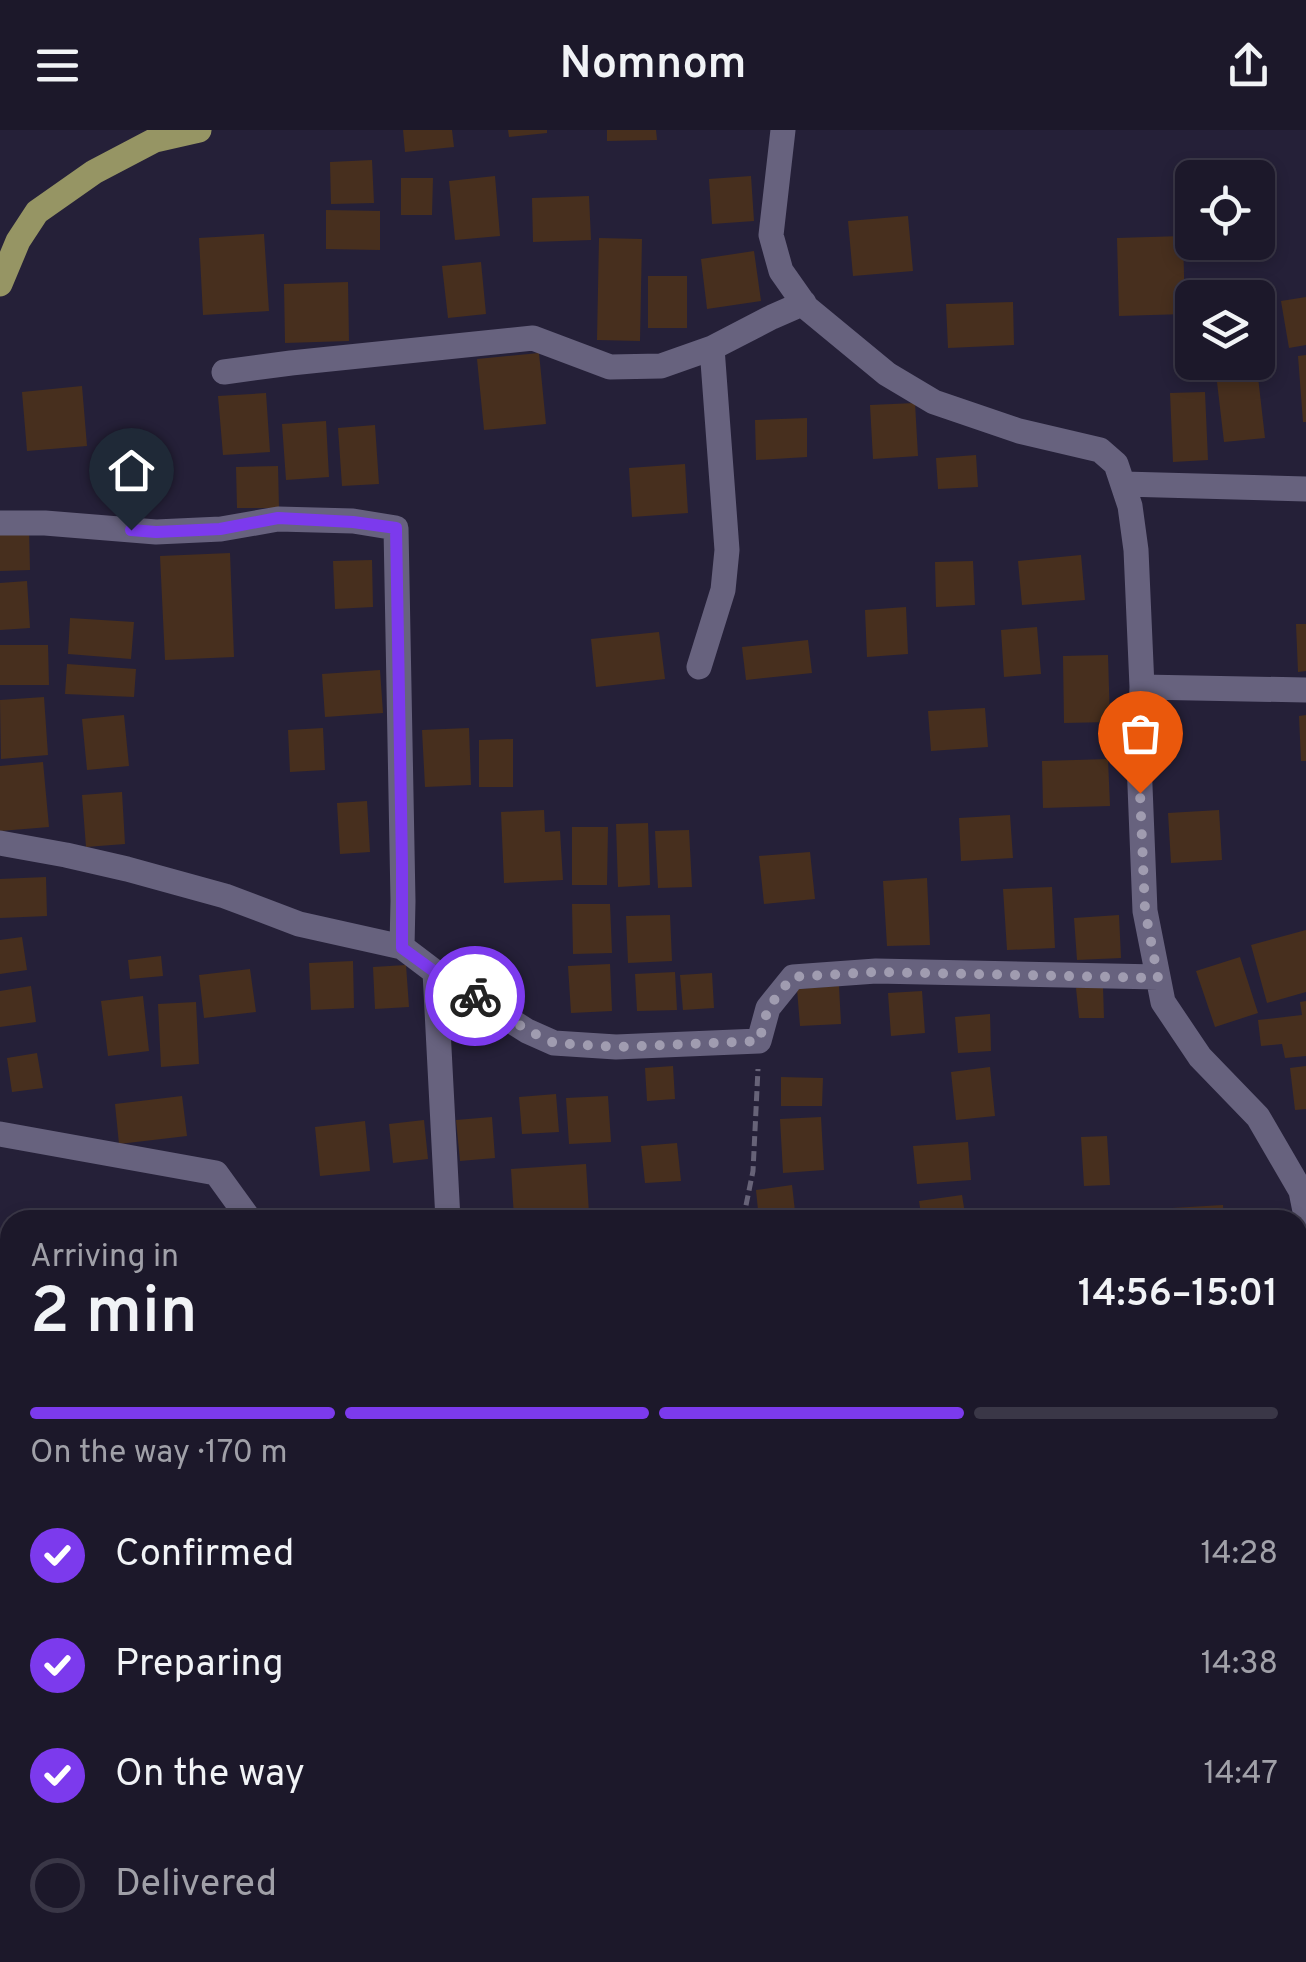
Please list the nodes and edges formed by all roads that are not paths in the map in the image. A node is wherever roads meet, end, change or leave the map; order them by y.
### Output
1 (198, 130) edge
2 (782, 130) edge
3 (0, 284) edge
4 (804, 303) junction
5 (712, 348) junction
6 (224, 372) dead end
7 (1123, 484) junction
8 (1306, 489) edge
9 (0, 523) edge
10 (699, 667) dead end
11 (1142, 687) junction
12 (1306, 690) edge
13 (0, 843) edge
14 (402, 948) junction
15 (435, 972) junction
16 (1158, 978) junction
17 (0, 1134) edge
18 (1296, 1163) edge
19 (243, 1210) edge
20 (447, 1210) edge
21 (1305, 1210) edge

1 - 3 main road
2 - 4 street
4 - 5 street
4 - 7 street
5 - 6 street
5 - 10 street
7 - 8 street
7 - 11 street
9 - 14 street
11 - 12 street
11 - 16 street
13 - 14 street
14 - 15 street
15 - 16 street
15 - 20 street
16 - 18 street
17 - 19 street
18 - 21 street

